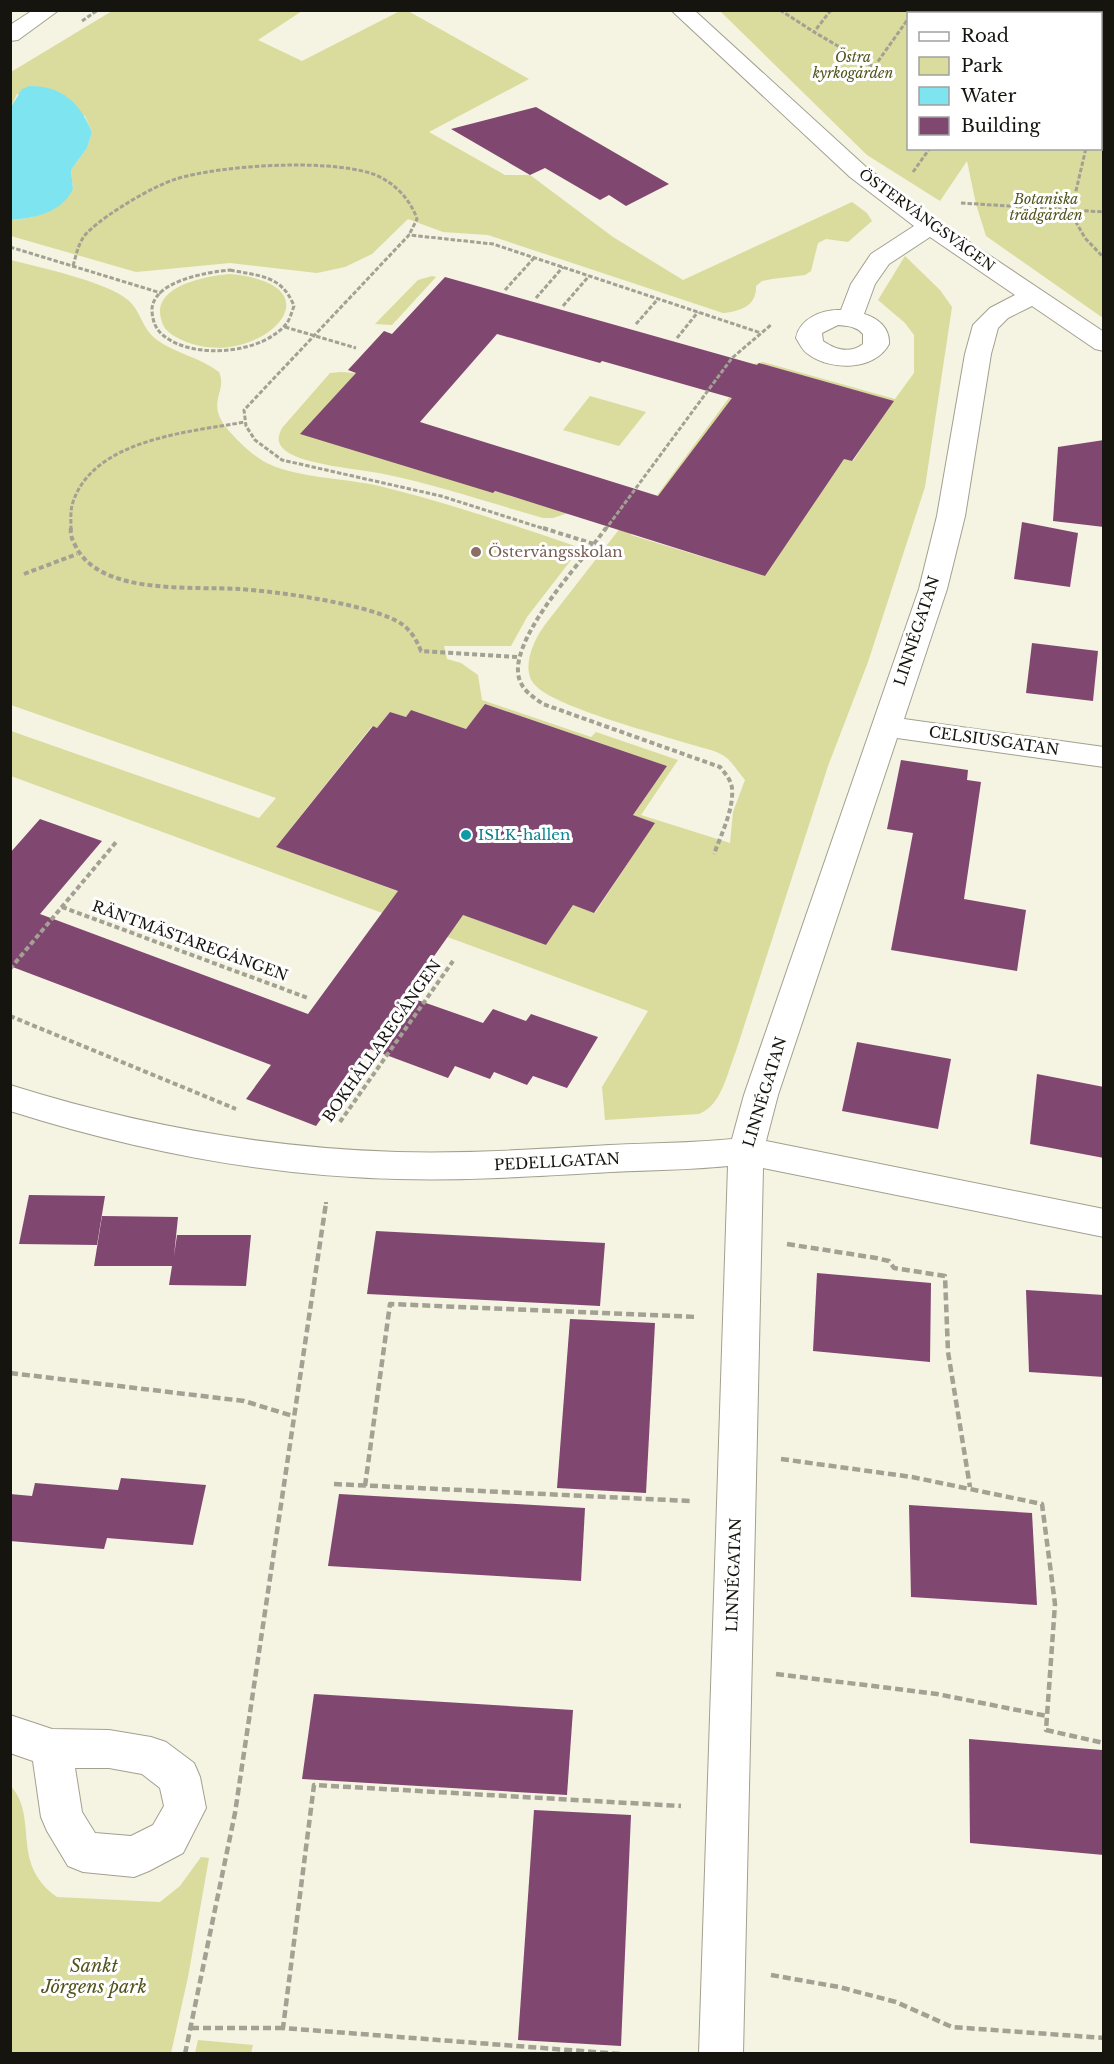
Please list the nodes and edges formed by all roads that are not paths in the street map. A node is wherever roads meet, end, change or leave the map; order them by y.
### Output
1 (49, 10) edge
2 (681, 10) edge
3 (10, 34) edge
4 (930, 226) junction
5 (1034, 295) junction
6 (850, 318) dead end
7 (1104, 344) edge
8 (885, 726) junction
9 (1104, 757) edge
10 (10, 1098) edge
11 (746, 1151) junction
12 (1104, 1223) edge
13 (10, 1734) edge
14 (52, 1748) dead end
15 (721, 2054) edge

1 - 3 street
2 - 4 street, ÖSTERVÅNGSVÄGEN
4 - 5 street, ÖSTERVÅNGSVÄGEN
4 - 6 street
5 - 7 street, ÖSTERVÅNGSVÄGEN
5 - 8 street, LINNÉGATAN
8 - 9 street, CELSIUSGATAN
8 - 11 street, LINNÉGATAN
10 - 11 street, PEDELLGATAN
11 - 12 street, PEDELLGATAN
11 - 15 street, LINNÉGATAN
13 - 14 street

